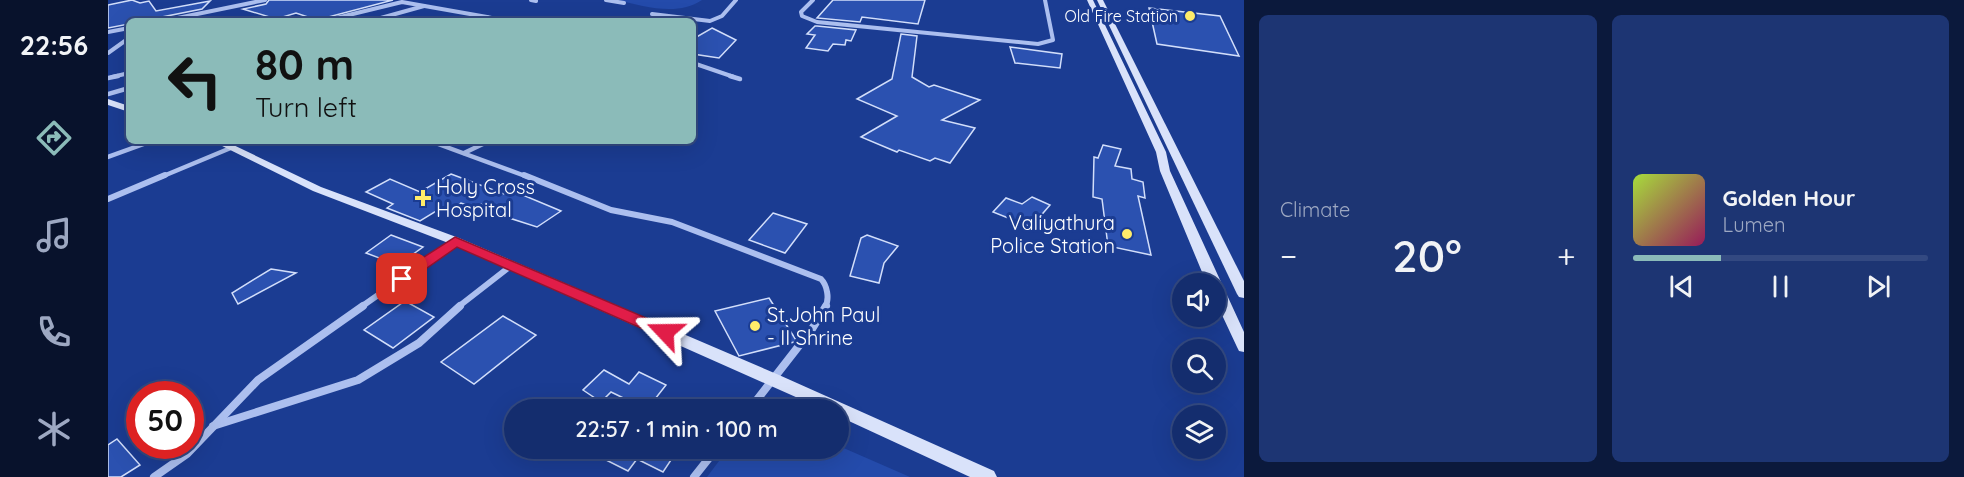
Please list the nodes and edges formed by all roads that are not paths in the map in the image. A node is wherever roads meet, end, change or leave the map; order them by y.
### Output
1 (266, 0) edge
2 (423, 0) edge
3 (531, 0) edge
4 (606, 0) edge
5 (736, 0) edge
6 (813, 0) edge
7 (1045, 0) edge
8 (1090, 0) edge
9 (1100, 0) edge
10 (536, 1) edge
11 (412, 3) junction
12 (624, 3) dead end
13 (428, 5) junction
14 (652, 14) dead end
15 (487, 17) joint
16 (178, 18) edge
17 (336, 18) edge
18 (381, 18) edge
19 (492, 18) edge
20 (685, 18) edge
21 (696, 19) edge
22 (126, 29) edge
23 (108, 32) edge
24 (126, 40) edge
25 (108, 53) edge
26 (696, 64) edge
27 (126, 74) edge
28 (108, 78) edge
29 (740, 79) dead end
30 (126, 89) edge
31 (108, 94) edge
32 (108, 102) edge
33 (126, 108) edge
34 (144, 144) edge
35 (226, 144) edge
36 (438, 144) edge
37 (483, 144) edge
38 (234, 147) junction
39 (464, 153) junction
40 (108, 157) edge
41 (108, 199) edge
42 (455, 241) junction
43 (512, 266) junction
44 (1209, 273) edge
45 (1244, 294) edge
46 (1226, 310) edge
47 (1244, 347) edge
48 (774, 379) junction
49 (758, 399) edge
50 (212, 427) junction
51 (708, 459) edge
52 (154, 477) edge
53 (693, 477) edge
54 (988, 477) edge

1 - 16 street
2 - 11 street
3 - 10 street
4 - 12 street
5 - 21 street
6 - 7 street
8 - 44 main road
9 - 45 main road
11 - 13 street
11 - 17 street
13 - 15 street
13 - 18 street
14 - 20 street
15 - 19 street
22 - 23 street
24 - 25 street
26 - 29 street
27 - 28 street
30 - 31 street
32 - 33 main road
34 - 40 street
35 - 38 main road
36 - 39 street
37 - 39 street
38 - 41 street
38 - 42 main road
39 - 48 street
42 - 43 main road
42 - 50 street
43 - 48 main road
43 - 50 street
46 - 47 main road
48 - 49 street
48 - 54 main road
50 - 52 street
51 - 53 street

